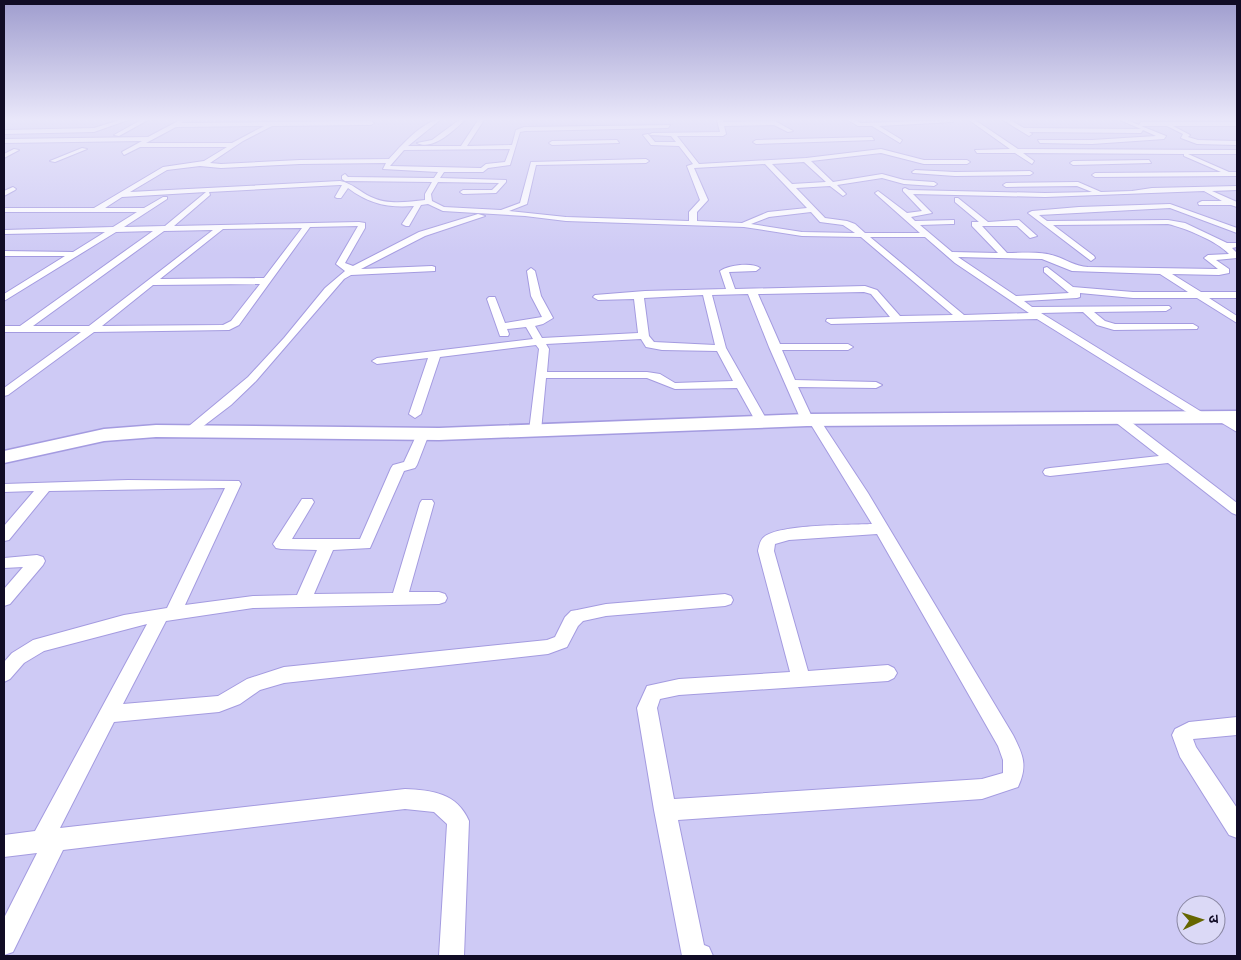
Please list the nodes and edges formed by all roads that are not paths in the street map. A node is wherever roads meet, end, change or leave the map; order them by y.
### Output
1 (194, 165) edge
2 (209, 165) edge
3 (262, 165) edge
4 (388, 165) edge
5 (499, 165) edge
6 (533, 165) edge
7 (697, 165) edge
8 (772, 165) edge
9 (811, 165) edge
10 (921, 165) edge
11 (1154, 165) edge
12 (1210, 165) edge
13 (385, 168) junction
14 (377, 170) dead end
15 (442, 170) junction
16 (369, 171) dead end
17 (915, 172) junction
18 (1030, 173) dead end
19 (1172, 174) junction
20 (1095, 175) dead end
21 (1117, 175) junction
22 (1235, 175) edge
23 (325, 176) dead end
24 (345, 180) junction
25 (434, 181) junction
26 (904, 182) junction
27 (831, 184) junction
28 (943, 184) dead end
29 (1006, 184) dead end
30 (953, 185) dead end
31 (962, 185) dead end
32 (790, 186) junction
33 (1237, 188) edge
34 (12, 189) dead end
35 (1203, 189) junction
36 (1146, 190) junction
37 (463, 192) dead end
38 (907, 192) junction
39 (878, 193) dead end
40 (4, 194) edge
41 (208, 194) dead end
42 (843, 194) dead end
43 (1102, 194) junction
44 (122, 195) junction
45 (339, 197) dead end
46 (165, 198) dead end
47 (958, 200) dead end
48 (429, 202) junction
49 (419, 203) junction
50 (1202, 203) dead end
51 (1236, 203) edge
52 (1128, 207) junction
53 (4, 210) edge
54 (96, 210) junction
55 (145, 210) junction
56 (812, 210) junction
57 (494, 213) junction
58 (904, 216) junction
59 (693, 222) junction
60 (951, 222) dead end
61 (914, 223) junction
62 (1045, 223) junction
63 (406, 224) dead end
64 (986, 224) junction
65 (308, 225) junction
66 (744, 225) junction
67 (221, 227) junction
68 (164, 229) junction
69 (112, 230) junction
70 (1237, 231) edge
71 (4, 232) edge
72 (925, 235) junction
73 (866, 236) junction
74 (1033, 236) dead end
75 (1226, 246) junction
76 (1237, 246) edge
77 (4, 253) edge
78 (73, 254) junction
79 (949, 254) junction
80 (1005, 255) junction
81 (1091, 258) dead end
82 (432, 268) dead end
83 (756, 268) dead end
84 (1047, 270) dead end
85 (351, 271) junction
86 (531, 271) dead end
87 (1162, 271) junction
88 (266, 281) junction
89 (151, 282) junction
90 (707, 292) junction
91 (731, 292) junction
92 (752, 292) junction
93 (1074, 293) junction
94 (1196, 294) junction
95 (1237, 295) edge
96 (639, 296) junction
97 (598, 297) dead end
98 (4, 298) edge
99 (492, 299) dead end
100 (1015, 299) junction
101 (1166, 308) dead end
102 (1088, 309) junction
103 (1030, 310) junction
104 (1224, 312) junction
105 (1237, 312) edge
106 (1039, 316) junction
107 (962, 318) junction
108 (897, 319) junction
109 (1237, 320) edge
110 (831, 321) dead end
111 (529, 324) junction
112 (501, 327) junction
113 (1193, 327) dead end
114 (4, 329) edge
115 (22, 329) junction
116 (91, 329) junction
117 (644, 336) junction
118 (539, 340) junction
119 (509, 343) junction
120 (774, 347) junction
121 (848, 347) dead end
122 (721, 348) junction
123 (436, 354) junction
124 (377, 361) dead end
125 (541, 375) junction
126 (790, 383) junction
127 (741, 384) junction
128 (876, 385) dead end
129 (4, 393) edge
130 (415, 414) dead end
131 (1201, 417) junction
132 (1229, 417) edge
133 (1118, 418) junction
134 (810, 420) junction
135 (762, 422) junction
136 (1237, 428) edge
137 (189, 431) junction
138 (535, 431) junction
139 (424, 434) junction
140 (4, 457) edge
141 (1171, 459) junction
142 (1050, 472) dead end
143 (45, 487) junction
144 (4, 488) edge
145 (307, 502) dead end
146 (427, 503) dead end
147 (1237, 510) edge
148 (882, 529) junction
149 (4, 536) edge
150 (327, 545) junction
151 (4, 563) edge
152 (439, 598) dead end
153 (399, 599) junction
154 (4, 600) edge
155 (725, 600) dead end
156 (303, 601) junction
157 (166, 614) junction
158 (11, 659) edge
159 (888, 673) dead end
160 (4, 674) edge
161 (801, 679) junction
162 (108, 714) junction
163 (1237, 726) edge
164 (665, 810) junction
165 (1237, 827) edge
166 (49, 841) junction
167 (4, 846) edge
168 (4, 943) edge
169 (452, 956) edge
170 (700, 956) edge

1 - 44 street
2 - 3 street
4 - 13 street
5 - 15 street
6 - 57 street
7 - 59 street
8 - 32 street
9 - 27 street
10 - 17 street
11 - 19 street
12 - 22 street
13 - 14 street
13 - 15 street
15 - 25 street
16 - 24 street
17 - 18 street
17 - 26 street
19 - 21 street
19 - 22 street
19 - 35 street
20 - 21 street
21 - 36 street
23 - 24 street
24 - 25 street
24 - 44 street
24 - 45 street
24 - 49 street
25 - 37 street
25 - 48 street
26 - 27 street
26 - 28 street
26 - 38 street
27 - 32 street
27 - 42 street
29 - 43 street
30 - 31 street
32 - 56 street
33 - 35 street
34 - 40 street
35 - 36 street
35 - 51 street
36 - 43 street
38 - 43 street
38 - 58 street
39 - 58 street
41 - 68 street
43 - 52 street
44 - 54 street
46 - 55 street
47 - 64 street
48 - 49 street
48 - 57 street
49 - 63 street
50 - 51 street
52 - 62 street
52 - 70 street
53 - 54 street
54 - 55 street
55 - 69 street
56 - 66 street
56 - 73 street
57 - 59 street
57 - 85 street
58 - 61 street
59 - 66 street
60 - 61 street
61 - 72 street
62 - 75 street
62 - 81 street
64 - 74 street
64 - 80 street
65 - 67 street
65 - 85 street
65 - 88 street
66 - 73 street
67 - 68 street
67 - 89 street
68 - 69 street
68 - 115 street
69 - 71 street
69 - 78 street
72 - 73 street
72 - 79 street
73 - 107 street
75 - 76 street
75 - 87 street
77 - 78 street
78 - 98 street
79 - 80 street
79 - 100 street
80 - 87 street
82 - 85 street
83 - 91 street
84 - 93 street
85 - 137 street
86 - 111 street
87 - 94 street
88 - 89 street
88 - 116 street
89 - 116 street
90 - 91 street
90 - 96 street
90 - 122 street
91 - 92 street
92 - 108 street
92 - 120 street
93 - 94 street
93 - 100 street
93 - 102 street
94 - 95 street
94 - 104 street
96 - 97 street
96 - 117 street
99 - 112 street
100 - 103 street
101 - 102 street
102 - 103 street
102 - 113 street
103 - 106 street
104 - 105 street
104 - 109 street
106 - 107 street
106 - 131 street
107 - 108 street
108 - 110 street
111 - 112 street
111 - 118 street
112 - 119 street
114 - 115 street
115 - 116 street
116 - 129 street
117 - 118 street
117 - 122 street
118 - 119 street
118 - 125 street
119 - 123 street
120 - 121 street
120 - 126 street
122 - 127 street
123 - 124 street
123 - 130 street
125 - 127 street
125 - 138 street
126 - 128 street
126 - 134 street
127 - 135 street
131 - 132 main road
131 - 133 main road
132 - 136 street
133 - 134 main road
133 - 141 street
134 - 135 main road
134 - 148 street
135 - 138 main road
137 - 139 main road
137 - 140 main road
138 - 139 main road
139 - 150 street
141 - 142 street
141 - 147 street
143 - 144 street
143 - 149 street
143 - 157 street
145 - 150 street
146 - 153 street
148 - 161 street
148 - 164 street
150 - 156 street
151 - 154 street
152 - 153 street
153 - 156 street
155 - 162 street
156 - 157 street
157 - 158 street
157 - 162 street
158 - 160 street
159 - 161 street
161 - 164 street
162 - 166 street
163 - 165 street
164 - 170 street
166 - 167 street
166 - 168 street
166 - 169 street

